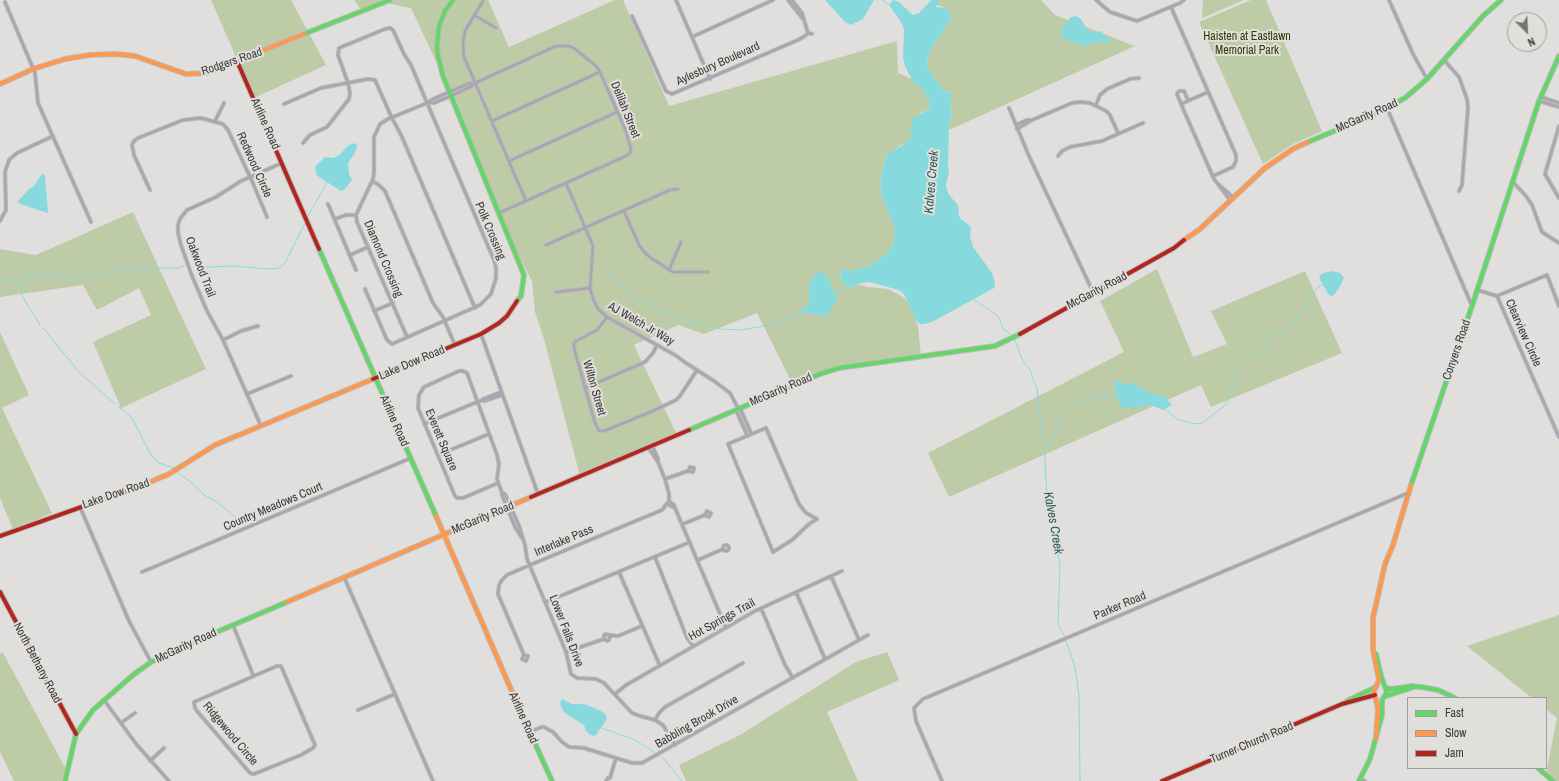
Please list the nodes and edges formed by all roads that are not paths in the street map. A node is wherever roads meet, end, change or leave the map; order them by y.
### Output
1 (390, 0) edge
2 (453, 0) edge
3 (676, 0) edge
4 (773, 0) edge
5 (788, 0) edge
6 (792, 0) edge
7 (1184, 0) edge
8 (1389, 0) edge
9 (1501, 0) edge
10 (482, 1) edge
11 (1099, 1) edge
12 (5, 2) dead end
13 (1171, 7) junction
14 (474, 15) junction
15 (632, 16) dead end
16 (804, 20) junction
17 (496, 28) dead end
18 (808, 33) junction
19 (812, 34) dead end
20 (692, 37) junction
21 (1559, 56) edge
22 (1444, 60) junction
23 (237, 61) junction
24 (33, 69) junction
25 (600, 72) junction
26 (710, 78) junction
27 (1140, 78) dead end
28 (1428, 79) junction
29 (348, 83) junction
30 (474, 83) junction
31 (0, 84) edge
32 (1208, 92) junction
33 (451, 94) junction
34 (1540, 99) junction
35 (1188, 100) junction
36 (224, 103) dead end
37 (428, 103) junction
38 (1559, 103) edge
39 (284, 104) dead end
40 (1181, 104) junction
41 (1096, 105) junction
42 (1559, 107) edge
43 (1009, 108) dead end
44 (1387, 108) junction
45 (617, 112) junction
46 (391, 118) junction
47 (215, 121) junction
48 (492, 121) junction
49 (1143, 123) dead end
50 (1559, 126) edge
51 (1016, 127) junction
52 (1118, 133) junction
53 (53, 136) junction
54 (303, 143) dead end
55 (1058, 156) dead end
56 (509, 161) junction
57 (282, 163) junction
58 (1213, 176) junction
59 (250, 177) junction
60 (372, 181) junction
61 (1512, 181) junction
62 (566, 183) junction
63 (678, 189) dead end
64 (150, 190) dead end
65 (1459, 191) dead end
66 (1559, 198) edge
67 (1231, 199) junction
68 (526, 201) junction
69 (328, 204) dead end
70 (624, 211) junction
71 (499, 213) junction
72 (356, 215) junction
73 (267, 217) dead end
74 (335, 220) junction
75 (0, 221) edge
76 (91, 222) dead end
77 (586, 228) junction
78 (681, 242) dead end
79 (1559, 243) edge
80 (546, 245) dead end
81 (368, 247) junction
82 (350, 255) junction
83 (356, 270) dead end
84 (670, 270) junction
85 (708, 272) dead end
86 (590, 288) junction
87 (365, 289) dead end
88 (1477, 290) junction
89 (556, 292) dead end
90 (1093, 292) junction
91 (1497, 296) junction
92 (393, 303) junction
93 (1472, 306) junction
94 (1559, 306) edge
95 (475, 308) junction
96 (374, 311) junction
97 (606, 317) junction
98 (445, 321) junction
99 (258, 326) dead end
100 (481, 334) junction
101 (407, 337) junction
102 (223, 340) junction
103 (455, 345) junction
104 (657, 345) junction
105 (697, 370) junction
106 (291, 376) dead end
107 (375, 378) junction
108 (584, 388) junction
109 (247, 394) junction
110 (502, 394) junction
111 (478, 402) junction
112 (738, 408) junction
113 (424, 424) junction
114 (261, 426) junction
115 (751, 433) junction
116 (489, 434) junction
117 (747, 435) junction
118 (1559, 437) edge
119 (650, 446) junction
120 (438, 456) junction
121 (411, 458) junction
122 (688, 471) dead end
123 (665, 479) junction
124 (498, 483) junction
125 (1408, 493) junction
126 (538, 494) junction
127 (668, 503) junction
128 (80, 507) junction
129 (509, 507) junction
130 (705, 515) dead end
131 (683, 524) junction
132 (444, 534) junction
133 (0, 536) edge
134 (690, 542) junction
135 (723, 548) dead end
136 (655, 557) junction
137 (698, 560) junction
138 (530, 565) junction
139 (842, 571) dead end
140 (142, 572) dead end
141 (619, 572) junction
142 (831, 576) junction
143 (344, 577) junction
144 (0, 592) edge
145 (796, 592) junction
146 (546, 602) junction
147 (761, 608) junction
148 (233, 624) junction
149 (642, 626) junction
150 (726, 628) junction
151 (608, 635) junction
152 (868, 635) dead end
153 (604, 639) junction
154 (859, 640) junction
155 (693, 646) junction
156 (1374, 649) junction
157 (566, 652) junction
158 (524, 655) dead end
159 (825, 659) junction
160 (152, 662) junction
161 (743, 663) dead end
162 (660, 666) junction
163 (253, 675) junction
164 (793, 678) junction
165 (1376, 687) junction
166 (1385, 687) junction
167 (1414, 687) junction
168 (395, 694) junction
169 (615, 694) junction
170 (1375, 696) junction
171 (1384, 697) junction
172 (1453, 697) edge
173 (104, 700) junction
174 (1342, 704) junction
175 (358, 710) dead end
176 (135, 712) dead end
177 (655, 720) junction
178 (121, 723) junction
179 (529, 732) junction
180 (76, 734) junction
181 (1376, 738) junction
182 (675, 745) junction
183 (164, 748) dead end
184 (616, 758) junction
185 (150, 761) junction
186 (1539, 769) edge
187 (610, 778) junction
188 (1362, 780) edge
189 (65, 781) edge
190 (169, 781) edge
191 (433, 781) edge
192 (552, 781) edge
193 (606, 781) edge
194 (613, 781) edge
195 (942, 781) edge
196 (1162, 781) edge
197 (1553, 781) edge

1 - 23 street, Rodgers Road
2 - 33 street, Lake Dow Road
3 - 20 street
4 - 20 street
5 - 16 street
6 - 16 street
7 - 13 street
8 - 28 street
9 - 22 street, McGarity Road
10 - 14 street
11 - 13 street
12 - 24 street
13 - 32 street
14 - 17 street
14 - 30 street
15 - 26 street, Aylesbury Boulevard
16 - 18 street
18 - 19 street
18 - 26 street, Aylesbury Boulevard
20 - 26 street
21 - 34 street, Conyers Road
22 - 28 street, McGarity Road
22 - 65 street
23 - 24 street, Rodgers Road
23 - 57 street, Airline Road
24 - 31 street, Rodgers Road
24 - 53 street
25 - 30 street, Delilah Street
25 - 45 street, Delilah Street
25 - 48 street
27 - 41 street
28 - 44 street, McGarity Road
29 - 37 street, Polk Crossing
29 - 39 street
29 - 46 street
29 - 54 street
30 - 33 street, Delilah Street
30 - 48 street
32 - 35 street
32 - 58 street
33 - 37 street, Diamond Crossing
33 - 71 street, Lake Dow Road
34 - 38 street
34 - 42 street
34 - 61 street, Conyers Road
35 - 40 street
35 - 40 street
36 - 47 street
37 - 46 street, Diamond Crossing
37 - 95 street, Polk Crossing
40 - 58 street
41 - 51 street
41 - 52 street
43 - 51 street
44 - 67 street, McGarity Road
44 - 93 street
45 - 56 street
45 - 62 street, Delilah Street
46 - 60 street, Diamond Crossing
46 - 95 street
47 - 59 street, Redwood Circle
47 - 64 street
48 - 56 street
49 - 52 street
50 - 66 street
51 - 90 street
52 - 55 street
53 - 75 street
53 - 76 street
56 - 68 street
57 - 59 street, Oakwood Trail
57 - 107 street, Airline Road
58 - 67 street
59 - 73 street, Redwood Circle
59 - 102 street, Oakwood Trail
60 - 72 street, Diamond Crossing
60 - 98 street
61 - 79 street
61 - 88 street, Conyers Road
62 - 68 street, Delilah Street
62 - 77 street, AJ Welch Jr Way
63 - 70 street
67 - 90 street, McGarity Road
68 - 71 street, Delilah Street
69 - 74 street
70 - 77 street
70 - 84 street
71 - 100 street, Lake Dow Road
72 - 74 street
72 - 81 street, Diamond Crossing
74 - 82 street
77 - 80 street
77 - 86 street, AJ Welch Jr Way
78 - 84 street
81 - 82 street
81 - 92 street, Diamond Crossing
82 - 83 street
84 - 85 street
86 - 89 street
86 - 97 street, AJ Welch Jr Way
87 - 96 street, Polk Crossing
88 - 91 street
88 - 93 street, Conyers Road
90 - 112 street, McGarity Road
91 - 94 street, Clearview Circle
91 - 118 street, Clearview Circle
92 - 96 street
92 - 101 street, Diamond Crossing
93 - 125 street, Conyers Road
95 - 98 street, Polk Crossing
96 - 101 street, Polk Crossing
97 - 104 street, AJ Welch Jr Way
97 - 108 street, Wilton Street
98 - 101 street, Polk Crossing
98 - 103 street
99 - 102 street
100 - 103 street, Lake Dow Road
100 - 110 street
102 - 109 street, Oakwood Trail
103 - 107 street, Lake Dow Road
104 - 105 street, AJ Welch Jr Way
104 - 108 street
105 - 108 street, Wilton Street
105 - 112 street, AJ Welch Jr Way
106 - 109 street
107 - 114 street, Lake Dow Road
107 - 121 street, Airline Road
109 - 114 street, Oakwood Trail
110 - 111 street
110 - 126 street
111 - 113 street
111 - 113 street, Everett Square
111 - 116 street, Everett Square
112 - 115 street
112 - 117 street
112 - 119 street, McGarity Road
113 - 120 street, Everett Square
114 - 128 street, Lake Dow Road
115 - 117 street
115 - 117 street
116 - 120 street
116 - 124 street, Everett Square
119 - 123 street
119 - 126 street, McGarity Road
120 - 124 street, Everett Square
121 - 132 street, Airline Road
121 - 140 street, Country Meadows Court
122 - 123 street
123 - 127 street
124 - 129 street, Everett Square
125 - 156 street, Conyers Road
125 - 195 street, Parker Road
126 - 129 street, McGarity Road
127 - 131 street
127 - 138 street, Interlake Pass
128 - 133 street, Lake Dow Road
128 - 160 street
129 - 132 street, McGarity Road
129 - 138 street, Lower Falls Drive
130 - 131 street
131 - 134 street
132 - 143 street, McGarity Road
132 - 179 street, Airline Road
134 - 136 street
134 - 137 street
135 - 137 street
136 - 141 street
136 - 155 street
137 - 150 street
138 - 146 street, Lower Falls Drive
138 - 158 street, Interlake Pass
139 - 142 street, Hot Springs Trail
141 - 146 street
141 - 149 street
142 - 145 street, Hot Springs Trail
142 - 154 street
143 - 148 street, McGarity Road
143 - 168 street
144 - 180 street, North Bethany Road
145 - 147 street, Hot Springs Trail
145 - 159 street
146 - 157 street, Lower Falls Drive
147 - 150 street, Hot Springs Trail
147 - 164 street
148 - 160 street, McGarity Road
148 - 163 street
149 - 151 street
149 - 162 street
150 - 155 street, Hot Springs Trail
151 - 153 street
151 - 153 street
152 - 154 street, Babbling Brook Drive
153 - 157 street
154 - 159 street, Babbling Brook Drive
155 - 162 street, Hot Springs Trail
156 - 165 street, Conyers Road
156 - 166 street, Conyers Road
157 - 169 street, Lower Falls Drive
159 - 164 street, Babbling Brook Drive
160 - 173 street, McGarity Road
161 - 177 street
162 - 169 street, Hot Springs Trail
163 - 163 street, Ridgewood Circle
164 - 182 street, Babbling Brook Drive
165 - 166 street
165 - 170 street
165 - 174 street, Turner Church Road
166 - 167 street
166 - 171 street
167 - 171 street
167 - 172 street
168 - 175 street
168 - 191 street
169 - 177 street, Lower Falls Drive
170 - 171 street
170 - 174 street, Turner Church Road
170 - 181 street
171 - 181 street
173 - 178 street
173 - 180 street, McGarity Road
174 - 196 street, Turner Church Road
176 - 178 street
177 - 182 street, Lower Falls Drive
178 - 185 street
179 - 184 street, Babbling Brook Drive
179 - 192 street, Airline Road
180 - 189 street, McGarity Road
181 - 188 street
182 - 184 street, Babbling Brook Drive
183 - 185 street
184 - 187 street
185 - 190 street
186 - 197 street
187 - 193 street
187 - 194 street

